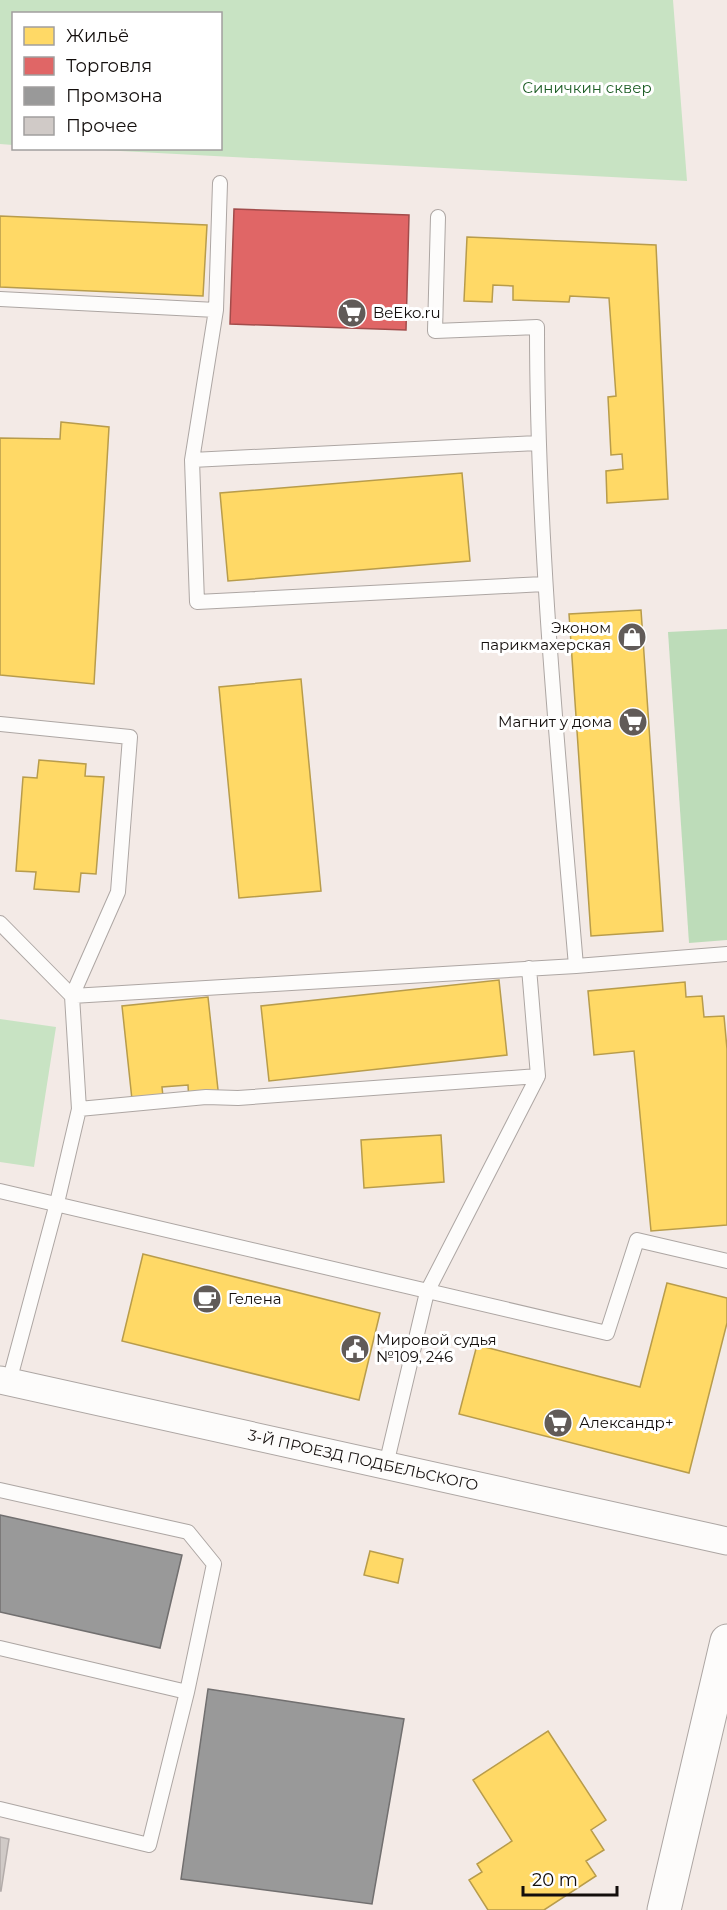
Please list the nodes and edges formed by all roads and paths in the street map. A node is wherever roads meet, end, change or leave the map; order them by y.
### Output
1 (220, 183) dead end
2 (438, 217) dead end
3 (0, 299) edge
4 (216, 310) junction
5 (537, 443) junction
6 (192, 460) junction
7 (544, 584) junction
8 (0, 724) edge
9 (0, 923) edge
10 (727, 954) edge
11 (576, 966) junction
12 (529, 968) junction
13 (72, 996) junction
14 (538, 1076) junction
15 (79, 1109) junction
16 (0, 1191) edge
17 (57, 1203) junction
18 (727, 1261) edge
19 (427, 1293) junction
20 (4, 1381) edge
21 (386, 1465) junction
22 (0, 1490) edge
23 (727, 1541) edge
24 (0, 1648) edge
25 (725, 1653) edge
26 (187, 1692) junction
27 (0, 1809) edge
28 (664, 1910) edge

1 - 4 lane
2 - 5 lane
3 - 4 lane
4 - 6 lane
5 - 6 lane
5 - 7 lane
6 - 7 lane
7 - 11 lane
8 - 13 lane
9 - 13 lane
10 - 11 lane
11 - 12 lane
12 - 13 lane
12 - 14 lane
13 - 15 lane
14 - 15 lane
14 - 19 lane
15 - 17 lane
16 - 17 lane
17 - 19 lane
17 - 20 lane
18 - 19 lane
19 - 21 lane
20 - 21 street, 3-Й ПРОЕЗД ПОДБЕЛЬСКОГО
21 - 23 street, 3-Й ПРОЕЗД ПОДБЕЛЬСКОГО
22 - 26 lane
24 - 26 lane
25 - 28 street
26 - 27 lane

